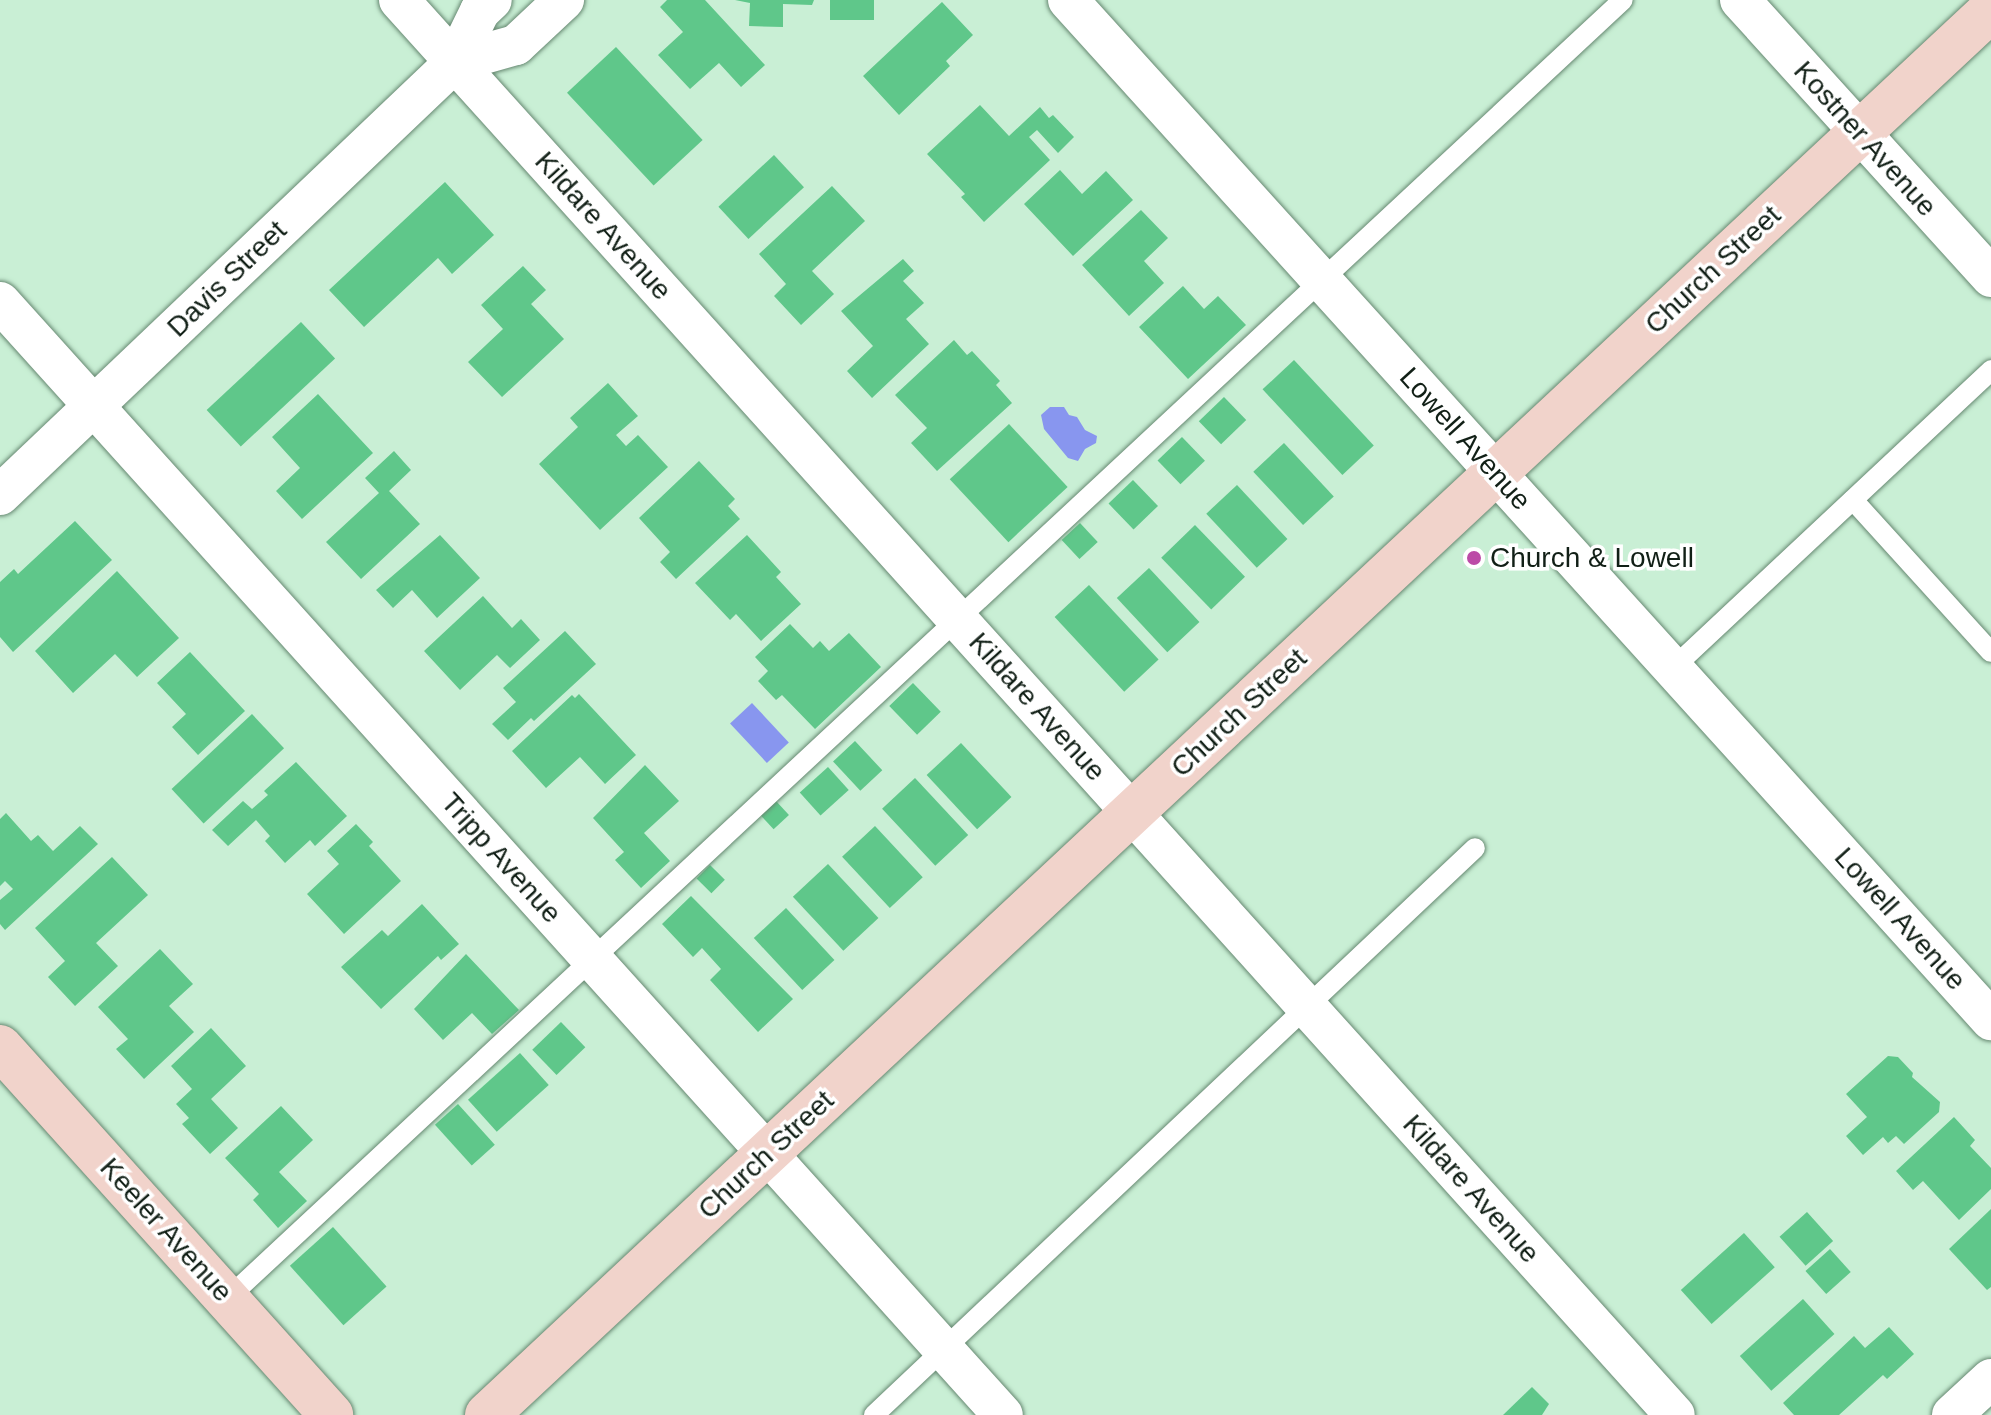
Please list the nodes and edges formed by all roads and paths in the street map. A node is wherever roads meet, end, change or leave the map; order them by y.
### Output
1 (399, 0) edge
2 (492, 0) edge
3 (564, 0) edge
4 (1068, 0) edge
5 (1623, 0) edge
6 (1740, 0) edge
7 (1991, 10) edge
8 (455, 62) junction
9 (1860, 133) junction
10 (1991, 277) edge
11 (1322, 281) junction
12 (0, 302) edge
13 (1991, 370) edge
14 (94, 405) junction
15 (1496, 473) junction
16 (0, 495) edge
17 (1853, 500) junction
18 (958, 619) junction
19 (1991, 652) edge
20 (1673, 668) junction
21 (1132, 813) junction
22 (1475, 848) dead end
23 (591, 958) junction
24 (1305, 1005) junction
25 (1991, 1020) edge
26 (0, 1047) edge
27 (767, 1154) junction
28 (228, 1298) junction
29 (944, 1349) junction
30 (1991, 1379) edge
31 (331, 1415) edge
32 (487, 1415) edge
33 (874, 1415) edge
34 (1003, 1415) edge
35 (1675, 1415) edge
36 (1952, 1415) edge

1 - 8 street, Kildare Avenue
2 - 8 street, Davis Street
3 - 8 street, Davis Street
4 - 11 street, Lowell Avenue
5 - 11 lane
6 - 9 street, Kostner Avenue
7 - 9 street, Church Street
8 - 14 street, Davis Street
8 - 18 street, Kildare Avenue
9 - 10 street, Kostner Avenue
9 - 15 street, Church Street
11 - 15 street, Lowell Avenue
11 - 18 lane
12 - 14 street, Tripp Avenue
13 - 17 lane
14 - 16 street, Davis Street
14 - 23 street, Tripp Avenue
15 - 20 street, Lowell Avenue
15 - 21 street, Church Street
17 - 19 lane
17 - 20 lane
18 - 21 street, Kildare Avenue
18 - 23 lane
20 - 25 street, Lowell Avenue
21 - 24 street, Kildare Avenue
21 - 27 street, Church Street
22 - 24 lane
23 - 27 street, Tripp Avenue
23 - 28 lane
24 - 29 lane
24 - 35 street, Kildare Avenue
26 - 28 street, Keeler Avenue
27 - 29 street, Tripp Avenue
27 - 32 street, Church Street
28 - 31 street, Keeler Avenue
29 - 33 lane
29 - 34 street, Tripp Avenue
30 - 36 street

